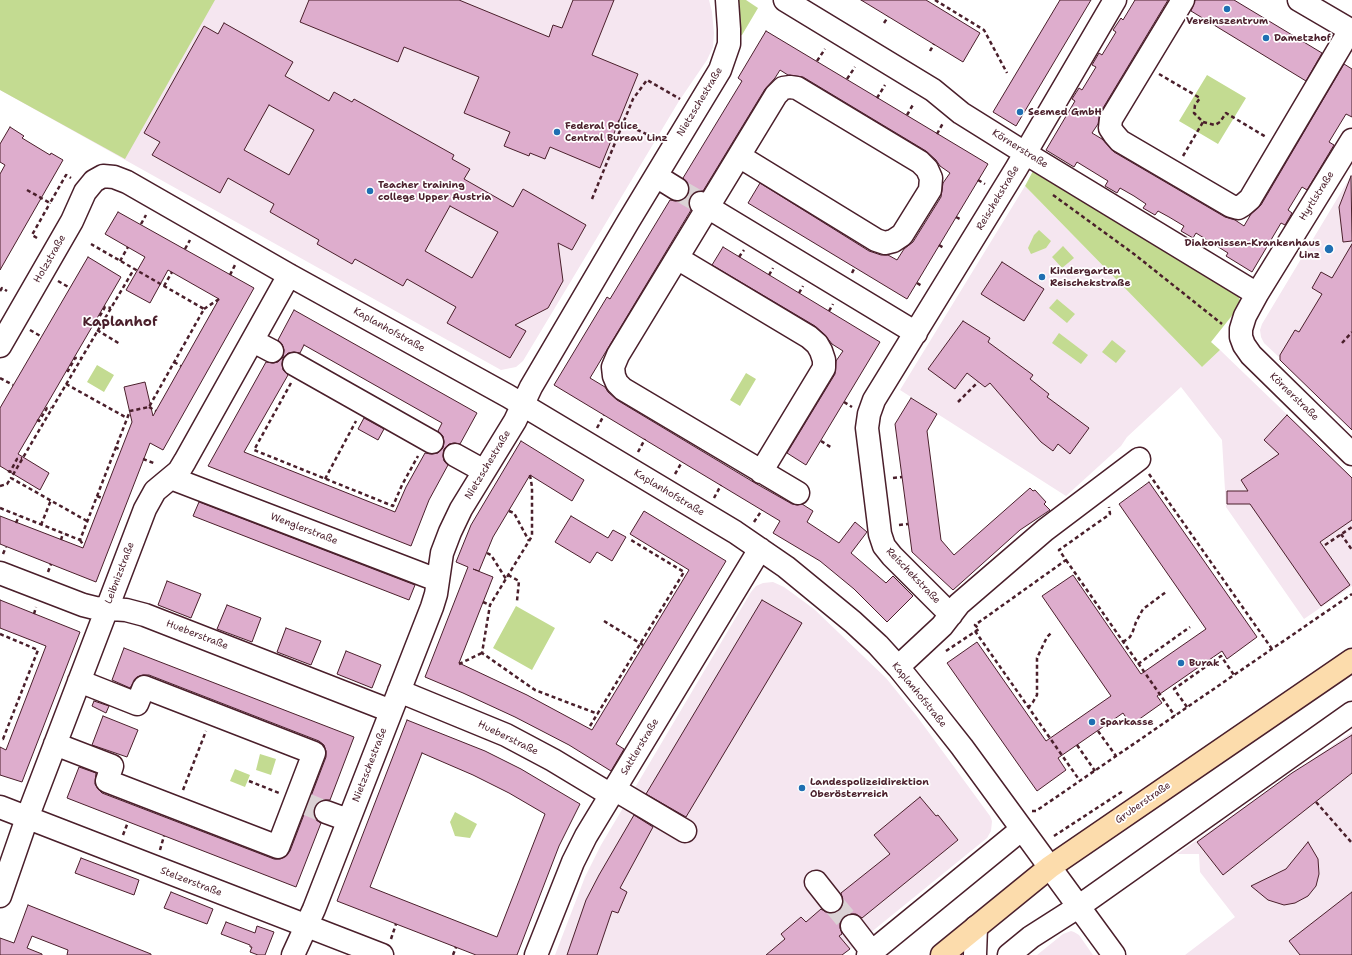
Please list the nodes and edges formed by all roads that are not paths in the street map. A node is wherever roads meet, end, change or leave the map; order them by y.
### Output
1 (727, 0) edge
2 (785, 0) edge
3 (1115, 0) edge
4 (1183, 0) edge
5 (1300, 0) edge
6 (1351, 31) edge
7 (1352, 140) edge
8 (1025, 153) junction
9 (739, 156) junction
10 (103, 176) joint
11 (656, 176) junction
12 (677, 189) tunnel mouth
13 (704, 205) junction
14 (678, 258) junction
15 (289, 275) junction
16 (1257, 294) junction
17 (916, 333) junction
18 (1241, 337) joint
19 (253, 341) junction
20 (0, 346) edge
21 (272, 351) dead end
22 (297, 365) road end
23 (523, 405) junction
24 (430, 441) road end
25 (454, 454) dead end
26 (1352, 454) edge
27 (1144, 470) road end
28 (164, 471) junction
29 (484, 472) junction
30 (761, 472) junction
31 (798, 493) dead end
32 (760, 548) junction
33 (0, 573) edge
34 (437, 580) junction
35 (106, 610) junction
36 (951, 615) junction
37 (1352, 660) edge
38 (898, 667) junction
39 (79, 681) junction
40 (399, 691) junction
41 (391, 711) junction
42 (1352, 713) edge
43 (55, 744) junction
44 (613, 792) junction
45 (0, 808) edge
46 (326, 812) tunnel mouth
47 (27, 818) junction
48 (348, 820) junction
49 (1022, 829) junction
50 (685, 831) dead end
51 (1050, 868) junction
52 (816, 882) dead end
53 (0, 896) edge
54 (831, 901) tunnel mouth
55 (1078, 907) junction
56 (306, 926) junction
57 (852, 926) tunnel mouth
58 (976, 927) junction
59 (386, 948) edge
60 (870, 953) edge
61 (293, 955) edge
62 (536, 955) edge
63 (942, 955) edge
64 (975, 955) edge
65 (1009, 955) edge
66 (1114, 955) edge

1 - 11 street, Nietzschestraße
2 - 8 street, Körnerstraße
3 - 8 street, Reischekstraße
4 - 6 street
5 - 6 street
7 - 16 street, Hyrtlstraße
8 - 16 street, Körnerstraße
8 - 17 street, Reischekstraße
9 - 9 street
9 - 13 street
10 - 15 street, Kaplanhofstraße
10 - 20 street, Holzstraße
11 - 12 street
11 - 23 street, Nietzschestraße
13 - 14 street
13 - 17 street
14 - 30 street
14 - 30 street
15 - 19 street, Leibnizstraße
15 - 23 street, Kaplanhofstraße
16 - 18 street, Hyrtlstraße
17 - 36 street, Reischekstraße
18 - 26 street, Körnerstraße
19 - 21 street
19 - 28 street, Leibnizstraße
22 - 24 street
23 - 29 street, Nietzschestraße
23 - 32 street, Kaplanhofstraße
25 - 29 street
27 - 36 street
28 - 34 street, Wenglerstraße
28 - 35 street, Leibnizstraße
29 - 34 street, Nietzschestraße
30 - 31 street
32 - 38 street, Kaplanhofstraße
32 - 44 street, Sattlerstraße
33 - 35 street, Hueberstraße
34 - 40 street, Nietzschestraße
35 - 39 street, Leibnizstraße
35 - 41 street, Hueberstraße
36 - 38 street
37 - 51 main road, Gruberstraße
38 - 49 street, Kaplanhofstraße
39 - 43 street, Leibnizstraße
39 - 43 street
40 - 41 street, Nietzschestraße
40 - 44 street, Hueberstraße
41 - 48 street, Nietzschestraße
42 - 55 street
43 - 47 street, Leibnizstraße
44 - 50 street, Hueberstraße
44 - 62 street, Sattlerstraße
45 - 47 street, Stelzerstraße
46 - 48 street
47 - 53 street, Leibnizstraße
47 - 56 street, Stelzerstraße
48 - 56 street, Nietzschestraße
49 - 51 street, Kaplanhofstraße
49 - 60 street
51 - 55 street, Kaplanhofstraße
51 - 58 main road, Gruberstraße
52 - 54 street
55 - 65 street
55 - 66 street, Kaplanhofstraße
56 - 59 street, Stelzerstraße
56 - 61 street, Nietzschestraße
57 - 60 street
58 - 63 main road, Gruberstraße
58 - 64 street

